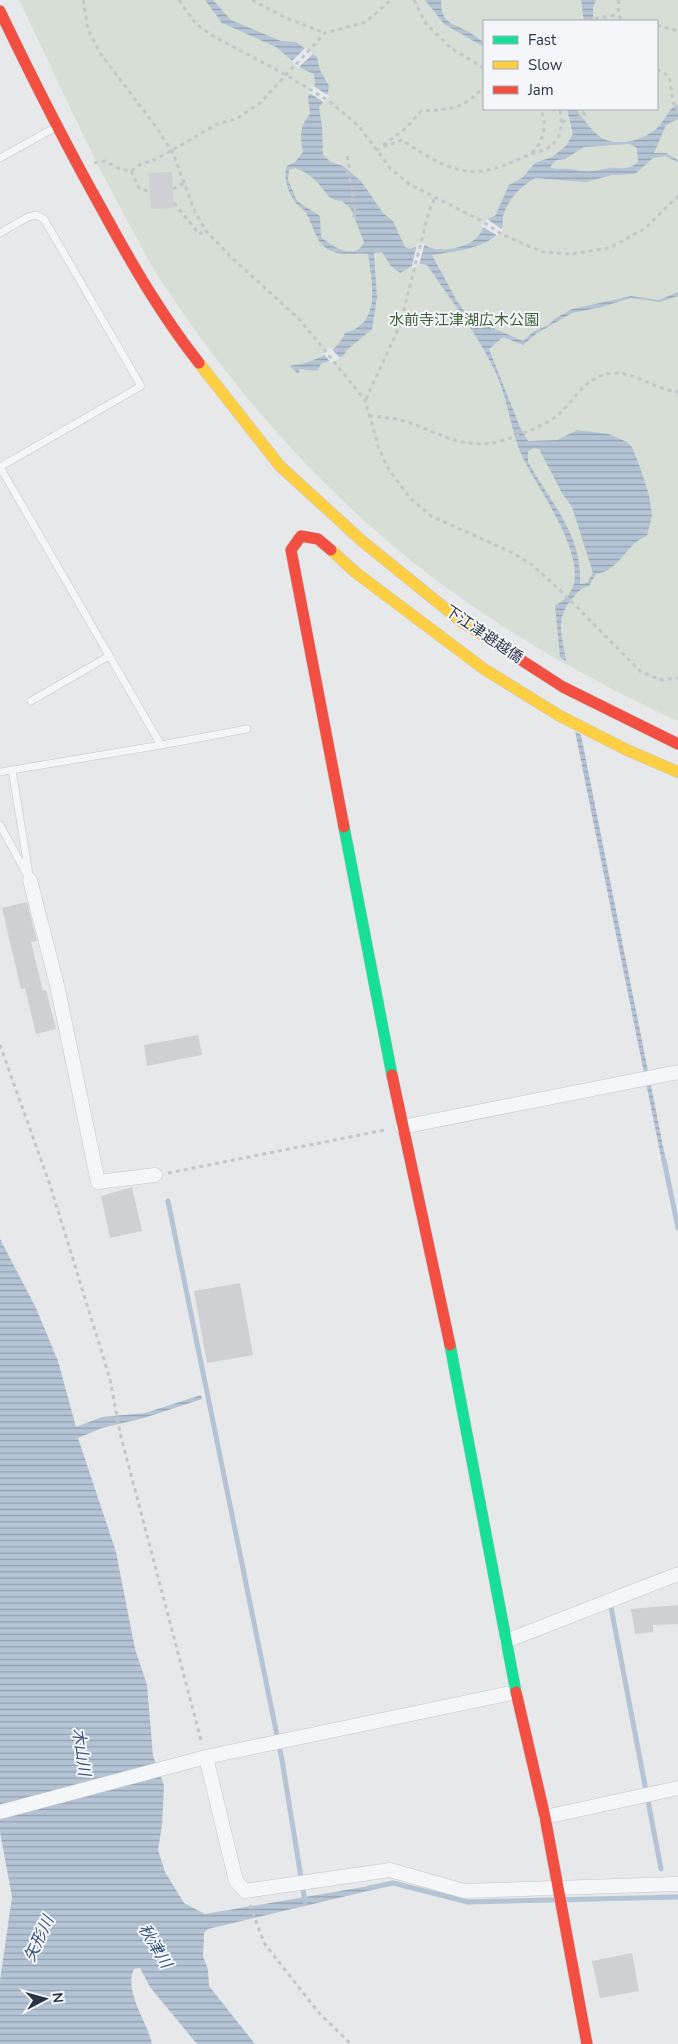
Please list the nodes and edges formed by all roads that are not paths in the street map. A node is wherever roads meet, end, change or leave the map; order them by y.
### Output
1 (0, 11) edge
2 (56, 127) junction
3 (0, 158) edge
4 (0, 233) edge
5 (0, 467) edge
6 (109, 656) junction
7 (31, 701) dead end
8 (247, 729) dead end
9 (678, 744) edge
10 (160, 746) junction
11 (12, 770) junction
12 (0, 772) edge
13 (678, 772) edge
14 (0, 825) edge
15 (30, 880) junction
16 (678, 1072) edge
17 (402, 1127) junction
18 (156, 1175) road end
19 (678, 1574) edge
20 (506, 1641) junction
21 (516, 1692) junction
22 (206, 1757) junction
23 (678, 1788) edge
24 (0, 1812) edge
25 (545, 1816) junction
26 (678, 1884) edge
27 (558, 1887) junction
28 (587, 2044) edge

1 - 2 street, 下江津避越僑
2 - 3 lane
2 - 9 street, 下江津避越僑
4 - 5 lane
5 - 6 lane
6 - 7 lane
6 - 10 lane
8 - 10 lane
10 - 11 lane
11 - 12 lane
11 - 15 lane
13 - 17 street
14 - 15 lane
15 - 18 street
16 - 17 street
17 - 20 street
19 - 20 street
20 - 21 street
21 - 22 street
21 - 25 street
22 - 24 street
22 - 27 street
23 - 25 street
25 - 27 street
26 - 27 street
27 - 28 street

